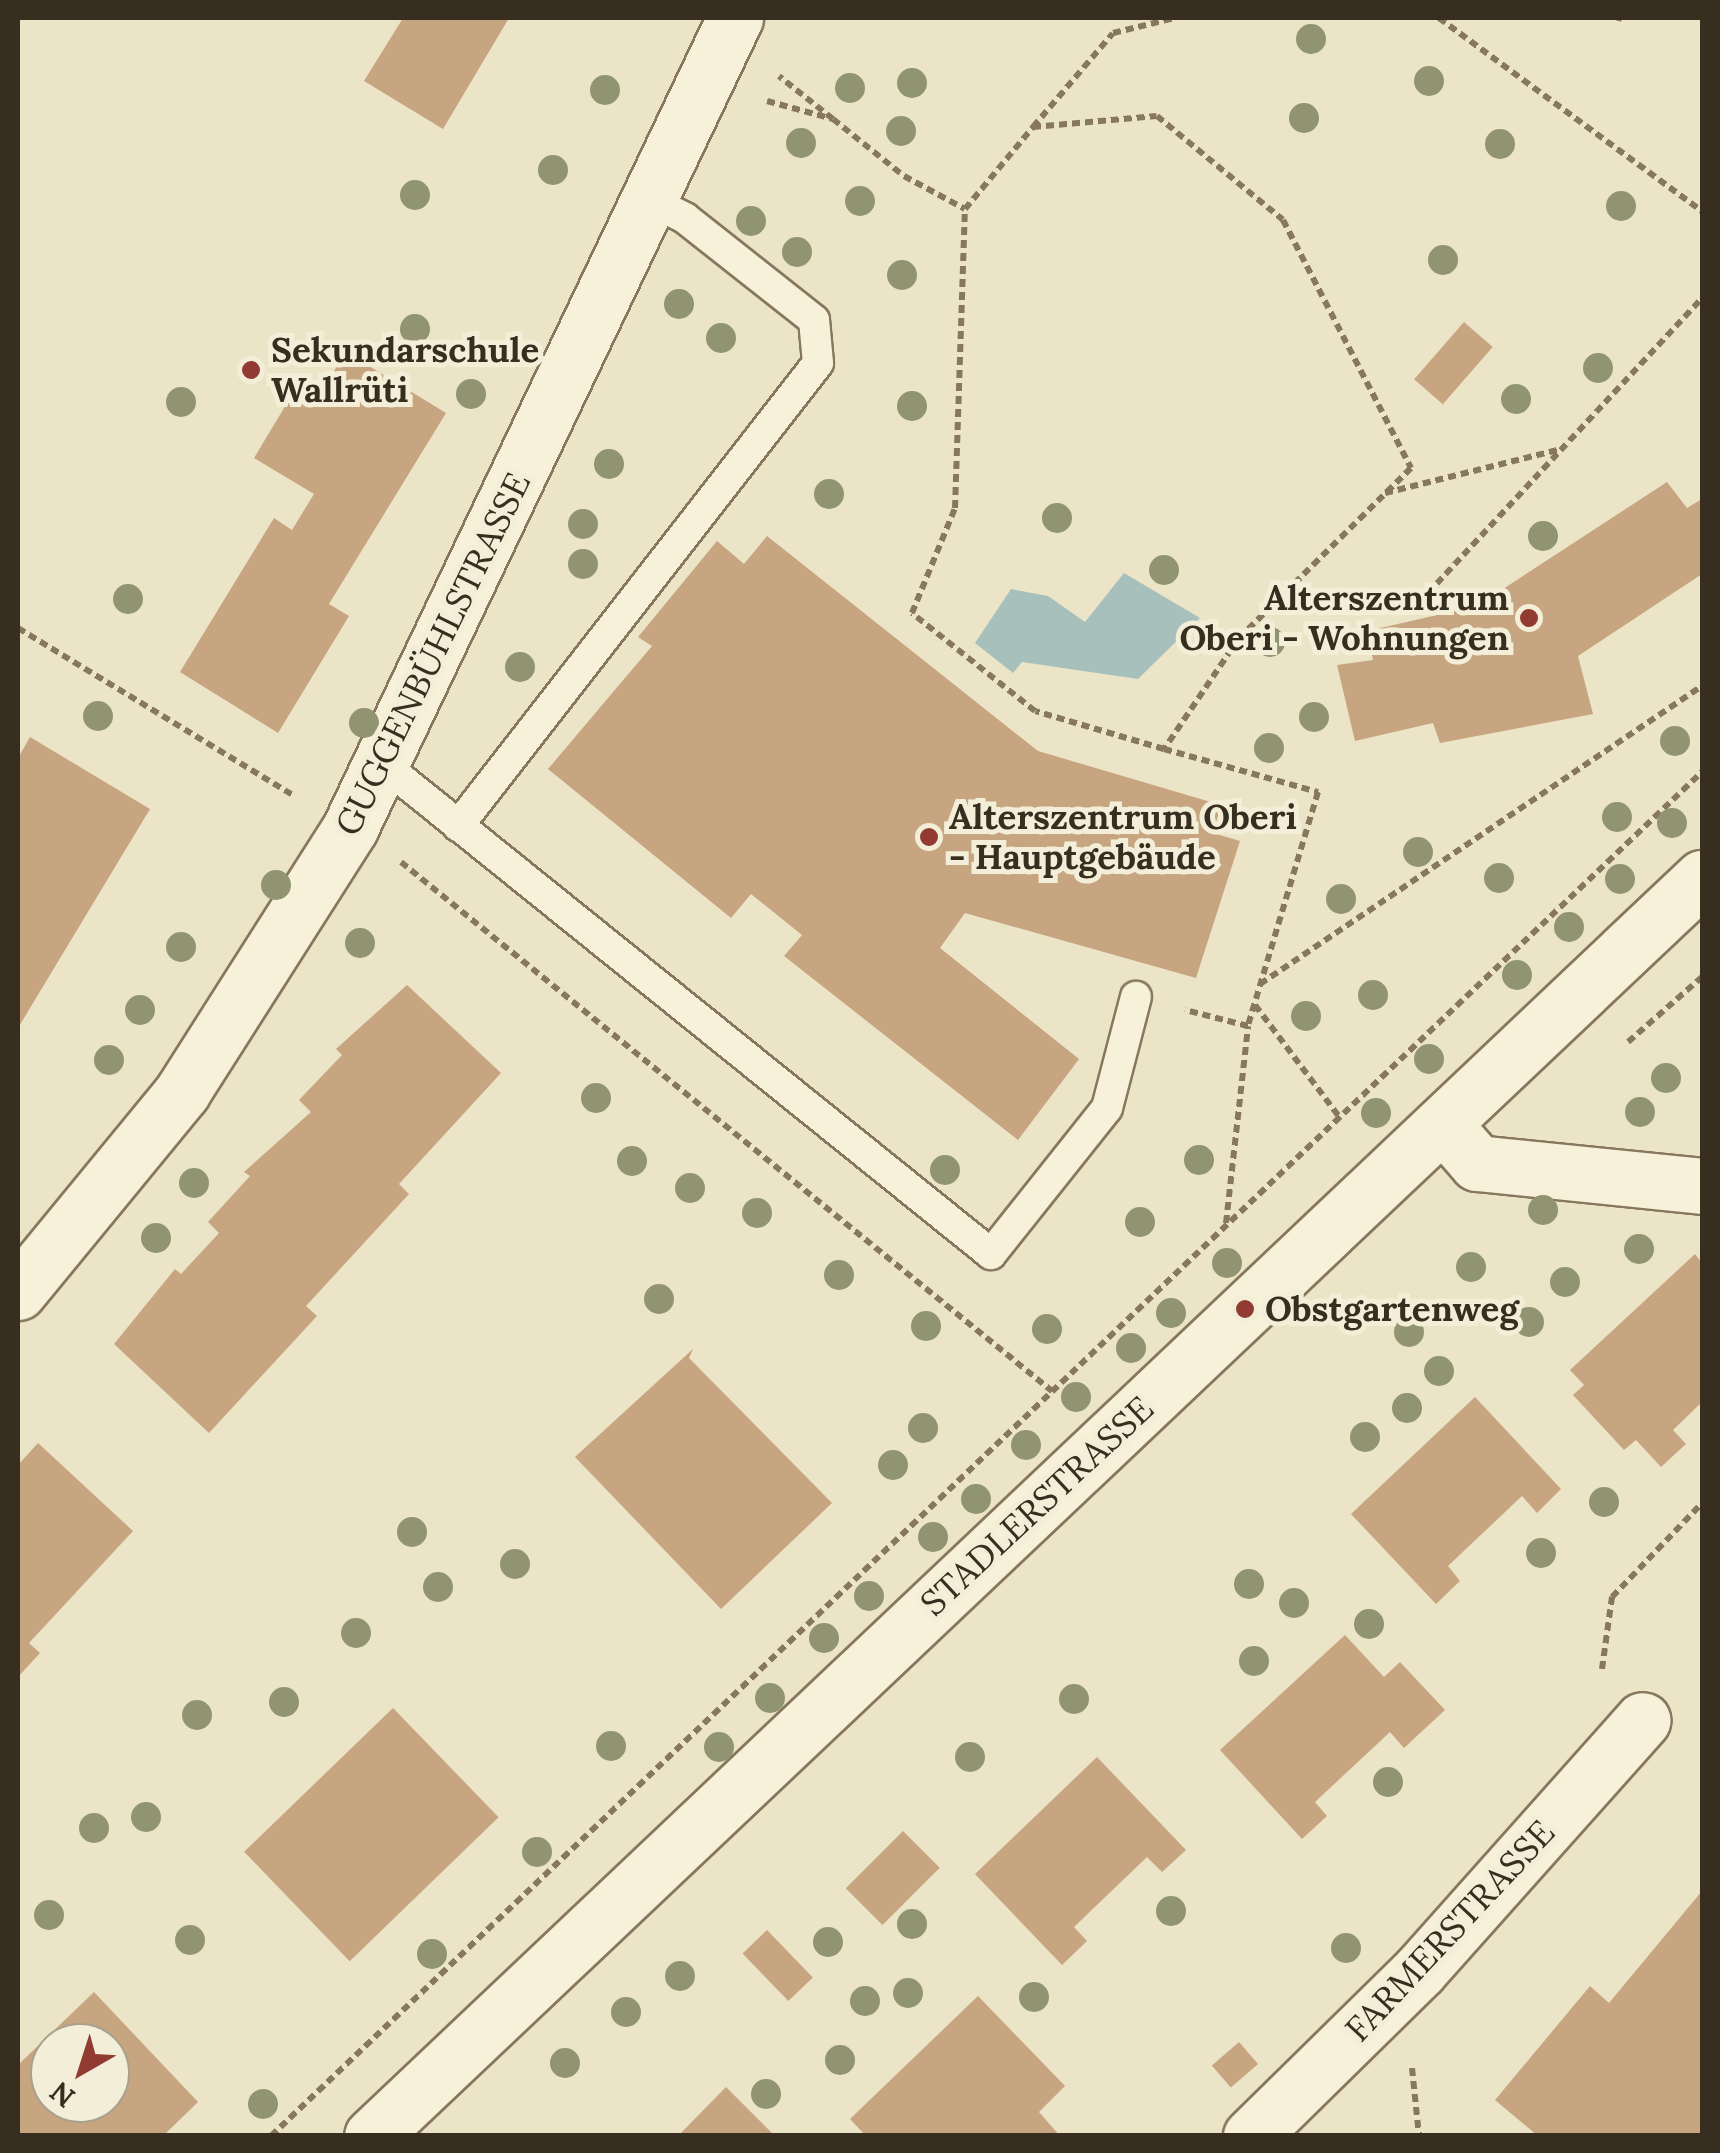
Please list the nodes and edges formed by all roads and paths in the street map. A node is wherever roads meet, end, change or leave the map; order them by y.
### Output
1 (735, 18) edge
2 (1175, 18) edge
3 (1440, 18) edge
4 (772, 70) dead end
5 (771, 102) dead end
6 (833, 119) junction
7 (1033, 127) junction
8 (649, 200) junction
9 (965, 209) junction
10 (1702, 211) edge
11 (1702, 298) edge
12 (1565, 448) junction
13 (1384, 494) junction
14 (1365, 604) dead end
15 (18, 628) edge
16 (1702, 686) edge
17 (1164, 749) junction
18 (384, 766) junction
19 (1702, 772) edge
20 (300, 799) dead end
21 (458, 826) junction
22 (397, 859) dead end
23 (1702, 878) edge
24 (1260, 984) junction
25 (1136, 997) joint
26 (1255, 1004) junction
27 (1248, 1026) junction
28 (1338, 1115) junction
29 (1442, 1124) junction
30 (1702, 1186) edge
31 (1226, 1223) junction
32 (18, 1292) edge
33 (1052, 1391) junction
34 (1702, 1503) edge
35 (1643, 1720) joint
36 (1413, 2058) dead end
37 (270, 2136) edge
38 (372, 2136) edge
39 (1251, 2136) edge
40 (1418, 2136) edge

1 - 8 street, GUGGENBÜHLSTRASSE
2 - 7 path
3 - 10 path
4 - 6 path
5 - 6 path
6 - 9 path
7 - 9 path
7 - 13 path
8 - 18 street, GUGGENBÜHLSTRASSE
8 - 21 lane
9 - 17 path
11 - 12 path
12 - 13 path
12 - 14 path
13 - 17 path
15 - 20 path
16 - 24 path
17 - 24 path
18 - 21 lane
18 - 32 street, GUGGENBÜHLSTRASSE
19 - 28 path
21 - 25 lane
22 - 33 path
23 - 29 street, STADLERSTRASSE
24 - 26 path
25 - 27 path
26 - 27 path
26 - 28 path
27 - 31 path
28 - 31 path
29 - 30 street
29 - 38 street, STADLERSTRASSE
31 - 33 path
33 - 37 path
34 - 35 path
35 - 39 street, FARMERSTRASSE
36 - 40 path

